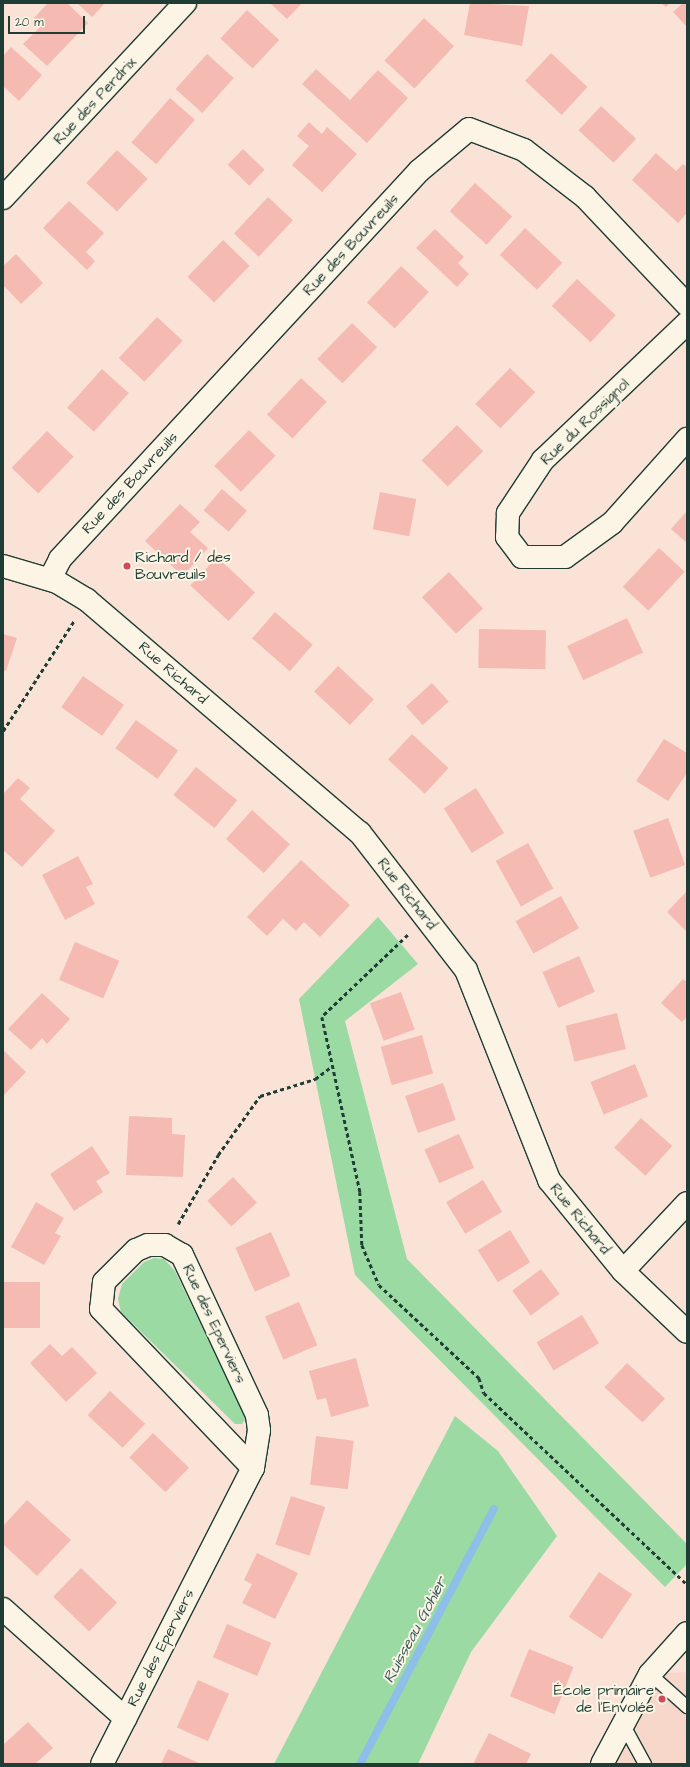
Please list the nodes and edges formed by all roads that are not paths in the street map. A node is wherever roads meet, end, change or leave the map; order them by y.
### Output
1 (186, 3) edge
2 (3, 198) edge
3 (687, 305) edge
4 (687, 323) edge
5 (687, 440) edge
6 (3, 566) edge
7 (50, 579) junction
8 (687, 1203) edge
9 (623, 1271) junction
10 (687, 1332) edge
11 (253, 1468) junction
12 (3, 1609) edge
13 (687, 1633) edge
14 (650, 1674) junction
15 (687, 1707) edge
16 (125, 1718) junction
17 (623, 1724) junction
18 (102, 1764) edge
19 (602, 1764) edge
20 (645, 1764) edge

1 - 2 street, Rue des Perdrix
3 - 7 street, Rue des Bouvreuils
4 - 5 street, Rue du Rossignol
6 - 7 street, Rue Richard
7 - 9 street, Rue Richard
8 - 9 street
9 - 10 street, Rue Richard
11 - 11 street, Rue des Eperviers
11 - 16 street, Rue des Eperviers
12 - 16 street
13 - 14 street
14 - 15 lane
14 - 17 street
16 - 18 street, Rue des Eperviers
17 - 19 street
17 - 20 lane

